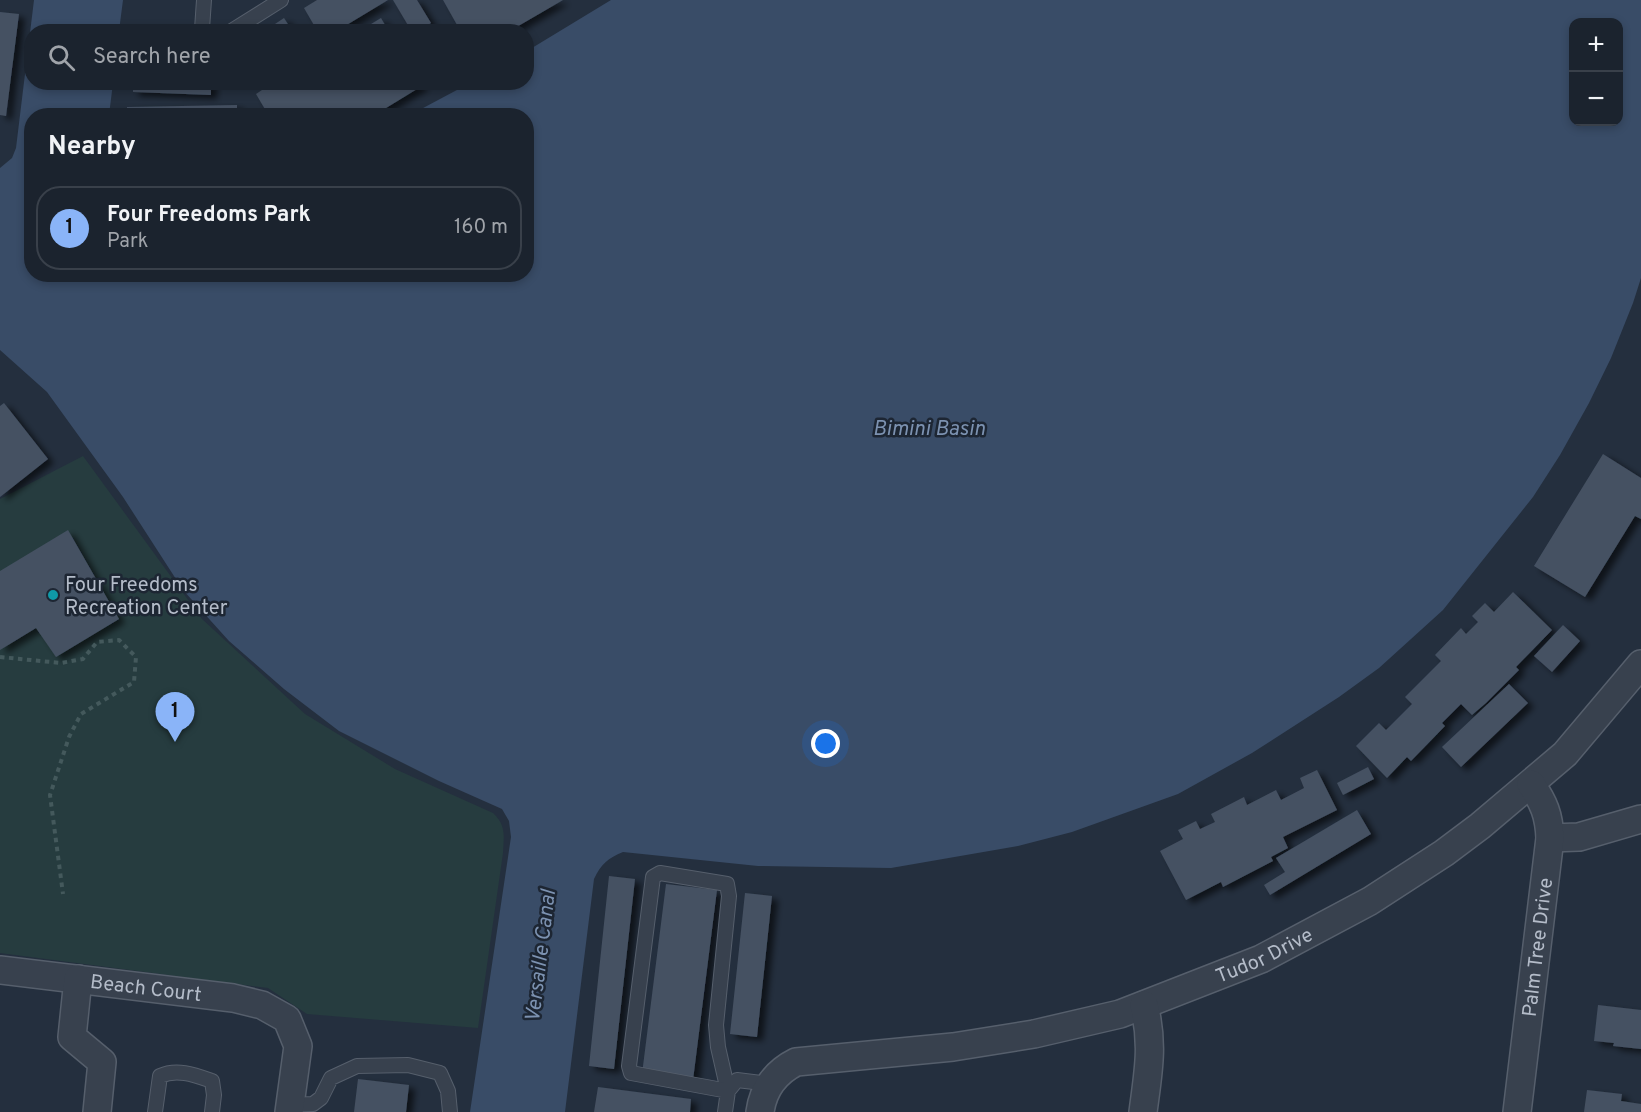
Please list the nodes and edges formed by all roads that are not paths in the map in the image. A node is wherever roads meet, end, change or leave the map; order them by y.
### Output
1 (204, 0) edge
2 (281, 0) edge
3 (202, 24) edge
4 (243, 24) edge
5 (1641, 664) edge
6 (1531, 784) junction
7 (1641, 819) edge
8 (1550, 838) junction
9 (0, 970) edge
10 (78, 979) junction
11 (1144, 1005) junction
12 (770, 1084) junction
13 (728, 1091) junction
14 (289, 1109) edge
15 (97, 1112) edge
16 (155, 1112) edge
17 (212, 1112) edge
18 (450, 1112) edge
19 (725, 1112) edge
20 (760, 1112) edge
21 (1143, 1112) edge
22 (1517, 1112) edge

1 - 3 lane
2 - 4 lane
5 - 6 street, Tudor Drive
6 - 8 street, Palm Tree Drive
6 - 11 street, Tudor Drive
7 - 8 street
8 - 22 street, Palm Tree Drive
9 - 10 street, Beach Court
10 - 14 street, Beach Court
10 - 15 street
11 - 12 street, Tudor Drive
11 - 21 street
12 - 13 lane
12 - 20 street
13 - 13 lane
13 - 19 lane
14 - 18 lane
16 - 17 lane

